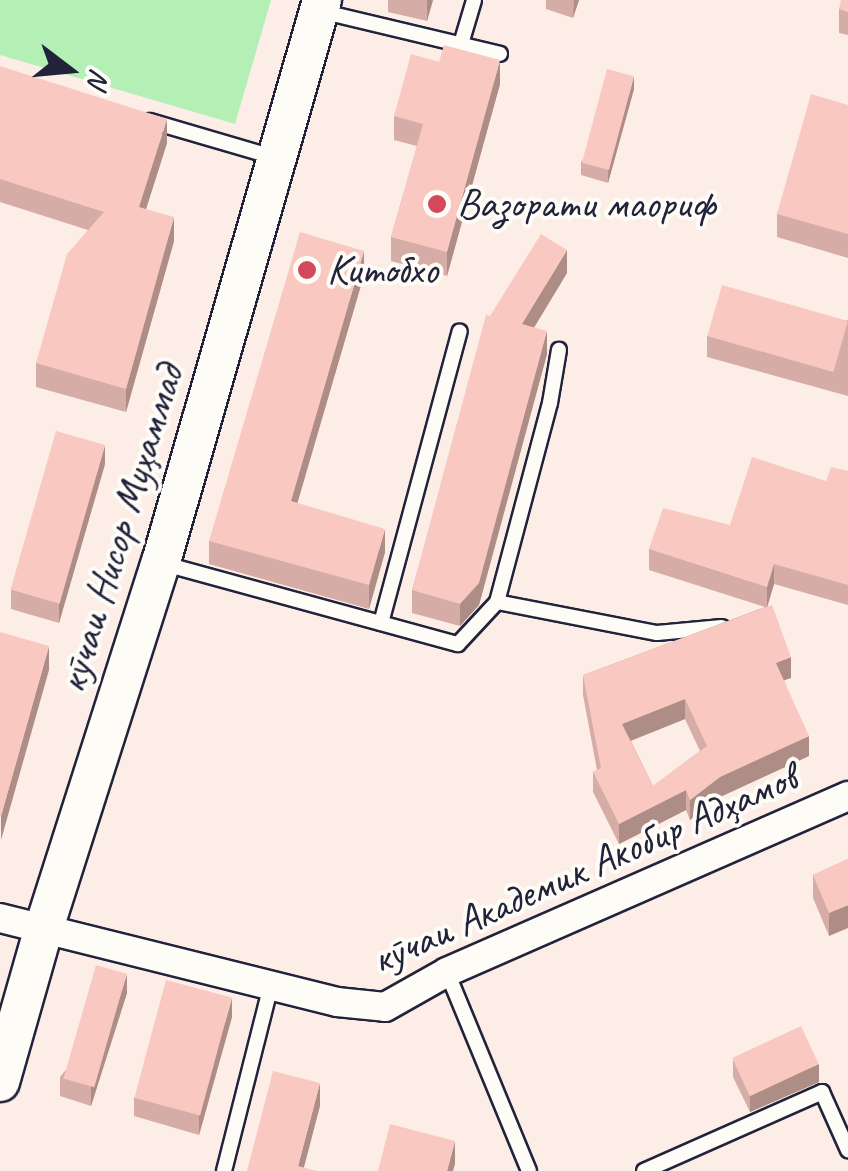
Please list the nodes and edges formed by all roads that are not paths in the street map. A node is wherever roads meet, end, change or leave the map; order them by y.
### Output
1 (474, 0) edge
2 (321, 6) edge
3 (460, 44) junction
4 (500, 54) dead end
5 (130, 114) edge
6 (278, 159) junction
7 (460, 331) dead end
8 (559, 350) dead end
9 (160, 562) junction
10 (496, 602) junction
11 (381, 623) junction
12 (731, 626) edge
13 (848, 796) edge
14 (0, 918) edge
15 (44, 928) junction
16 (447, 972) junction
17 (271, 985) junction
18 (0, 1082) edge
19 (848, 1150) edge
20 (224, 1171) edge
21 (529, 1171) edge
22 (644, 1171) edge

1 - 3 lane
2 - 3 lane
2 - 6 street, кӯчаи Нисор Муҳаммад
3 - 4 lane
5 - 6 lane
6 - 9 street, кӯчаи Нисор Муҳаммад
7 - 11 lane
8 - 10 lane
9 - 11 lane
9 - 15 street, кӯчаи Нисор Муҳаммад
10 - 11 lane
10 - 12 lane
13 - 16 street, кӯчаи Академик Акобир Адҳамов
14 - 15 street, кӯчаи Академик Акобир Адҳамов
15 - 17 street, кӯчаи Академик Акобир Адҳамов
15 - 18 street, кӯчаи Нисор Муҳаммад
16 - 17 street, кӯчаи Академик Акобир Адҳамов
16 - 21 lane
17 - 20 lane
19 - 22 lane

